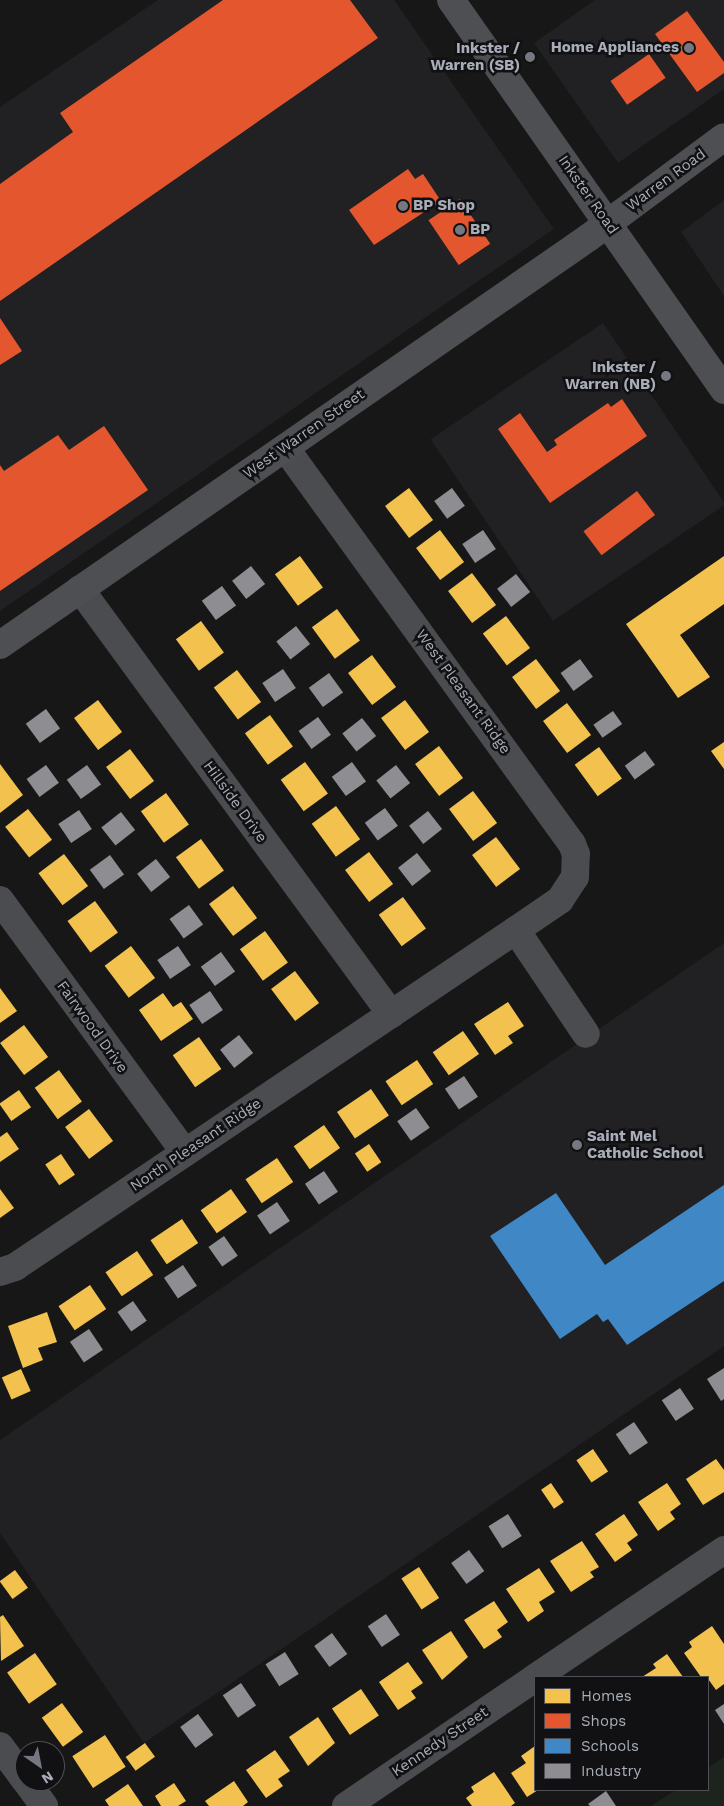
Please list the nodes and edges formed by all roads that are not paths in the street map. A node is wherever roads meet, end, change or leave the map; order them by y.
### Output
1 (451, 0) edge
2 (724, 137) edge
3 (607, 222) junction
4 (724, 390) edge
5 (285, 448) junction
6 (80, 589) junction
7 (0, 644) edge
8 (0, 900) edge
9 (516, 930) junction
10 (391, 1014) junction
11 (586, 1034) dead end
12 (185, 1153) junction
13 (0, 1272) edge
14 (724, 1550) edge
15 (539, 1676) edge
16 (534, 1679) edge
17 (0, 1746) edge
18 (15, 1767) edge
19 (33, 1791) edge
20 (44, 1806) edge
21 (346, 1806) edge

1 - 3 main road, Inkster Road
2 - 3 main road, Warren Road
3 - 4 main road, Inkster Road
3 - 5 main road, West Warren Street
5 - 6 main road, West Warren Street
5 - 9 street, West Pleasant Ridge
6 - 7 main road, West Warren Street
6 - 10 street, Hillside Drive
8 - 12 street, Fairwood Drive
9 - 10 street, West Pleasant Ridge
9 - 11 street
10 - 12 street, North Pleasant Ridge
12 - 13 street, North Pleasant Ridge
14 - 15 street, Kennedy Street
16 - 21 street, Kennedy Street
17 - 18 street
19 - 20 street

